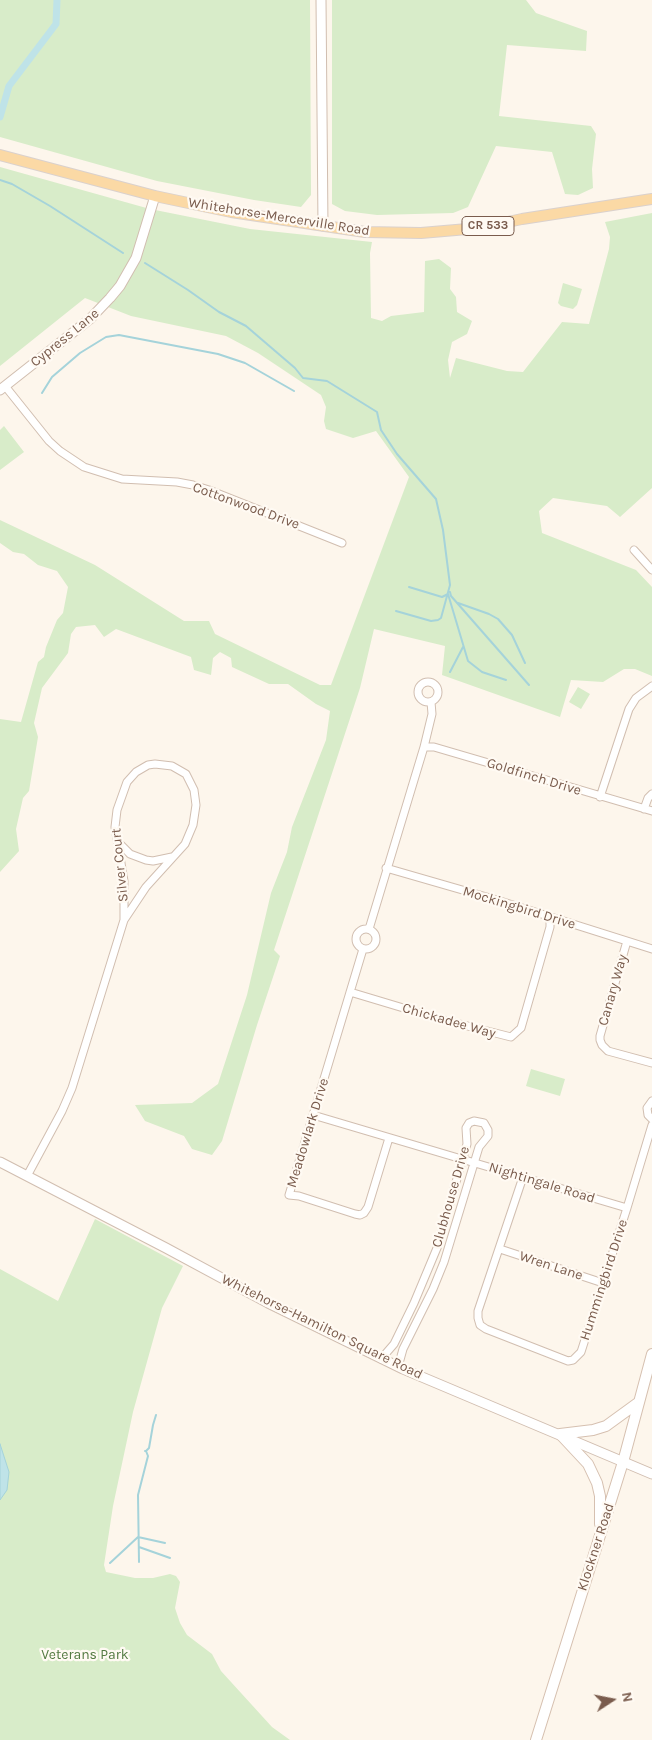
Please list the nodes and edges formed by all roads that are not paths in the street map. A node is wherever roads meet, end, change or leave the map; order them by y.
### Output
1 (321, 0) edge
2 (0, 155) edge
3 (155, 196) junction
4 (652, 199) edge
5 (323, 226) junction
6 (3, 388) edge
7 (342, 543) dead end
8 (634, 550) dead end
9 (652, 570) edge
10 (652, 686) edge
11 (431, 702) dead end
12 (424, 747) junction
13 (652, 794) edge
14 (600, 797) junction
15 (648, 810) edge
16 (119, 842) junction
17 (173, 856) junction
18 (386, 868) junction
19 (550, 917) junction
20 (124, 920) junction
21 (369, 929) junction
22 (627, 941) junction
23 (363, 949) junction
24 (652, 949) edge
25 (350, 992) junction
26 (652, 1063) edge
27 (652, 1100) edge
28 (313, 1116) junction
29 (652, 1119) edge
30 (652, 1125) edge
31 (389, 1138) junction
32 (463, 1160) junction
33 (0, 1162) edge
34 (474, 1163) junction
35 (27, 1176) junction
36 (523, 1178) junction
37 (628, 1208) junction
38 (500, 1249) junction
39 (602, 1283) junction
40 (418, 1294) junction
41 (428, 1299) junction
42 (406, 1319) junction
43 (416, 1324) junction
44 (652, 1354) edge
45 (381, 1359) junction
46 (398, 1367) junction
47 (639, 1402) junction
48 (560, 1434) junction
49 (623, 1462) junction
50 (652, 1474) edge
51 (600, 1535) junction
52 (536, 1740) edge

1 - 5 street
2 - 3 main road, Whitehorse-Mercerville Road / CR 533
3 - 5 main road, Whitehorse-Mercerville Road / CR 533
3 - 6 street, Cypress Lane
4 - 5 main road, Whitehorse-Mercerville Road / CR 533
6 - 7 street, Cottonwood Drive
8 - 9 street
10 - 14 street
11 - 12 street, Meadowlark Drive
12 - 14 street, Goldfinch Drive
12 - 18 street, Meadowlark Drive
13 - 15 street, Goldfinch Drive
14 - 15 street, Goldfinch Drive
16 - 17 street
16 - 17 street, Silver Court
16 - 20 street, Silver Court
17 - 20 street, Silver Court
18 - 19 street, Mockingbird Drive
18 - 21 street, Meadowlark Drive
19 - 22 street, Mockingbird Drive
19 - 25 street, Chickadee Way
20 - 35 street, Silver Court
21 - 23 street, Meadowlark Drive
21 - 23 street, Meadowlark Drive
22 - 24 street, Mockingbird Drive
22 - 26 street, Canary Way
23 - 25 street, Meadowlark Drive
25 - 28 street, Meadowlark Drive
27 - 29 street
28 - 31 street, Nightingale Road
28 - 31 street, Meadowlark Drive
30 - 37 street, Hummingbird Drive
31 - 32 street, Nightingale Road
32 - 34 street, Nightingale Road
32 - 34 street, Clubhouse Drive
32 - 40 street, Clubhouse Drive
33 - 35 street, Whitehorse-Hamilton Square Road
34 - 36 street, Nightingale Road
34 - 41 street, Clubhouse Drive
35 - 45 street, Whitehorse-Hamilton Square Road
36 - 37 street, Nightingale Road
36 - 38 street, Hummingbird Drive
37 - 39 street, Hummingbird Drive
38 - 39 street, Wren Lane
38 - 39 street, Hummingbird Drive
40 - 41 street
40 - 42 street, Clubhouse Drive
41 - 43 street, Clubhouse Drive
42 - 43 street
42 - 45 street, Clubhouse Drive
43 - 46 street, Clubhouse Drive
44 - 47 main road, Klockner Road
45 - 46 street, Whitehorse-Hamilton Square Road
46 - 48 street, Whitehorse-Hamilton Square Road
47 - 48 main road
47 - 49 main road, Klockner Road
48 - 49 street, Whitehorse-Hamilton Square Road
48 - 51 main road
49 - 50 street, Whitehorse-Hamilton Square Road
49 - 51 main road, Klockner Road
51 - 52 main road, Klockner Road

